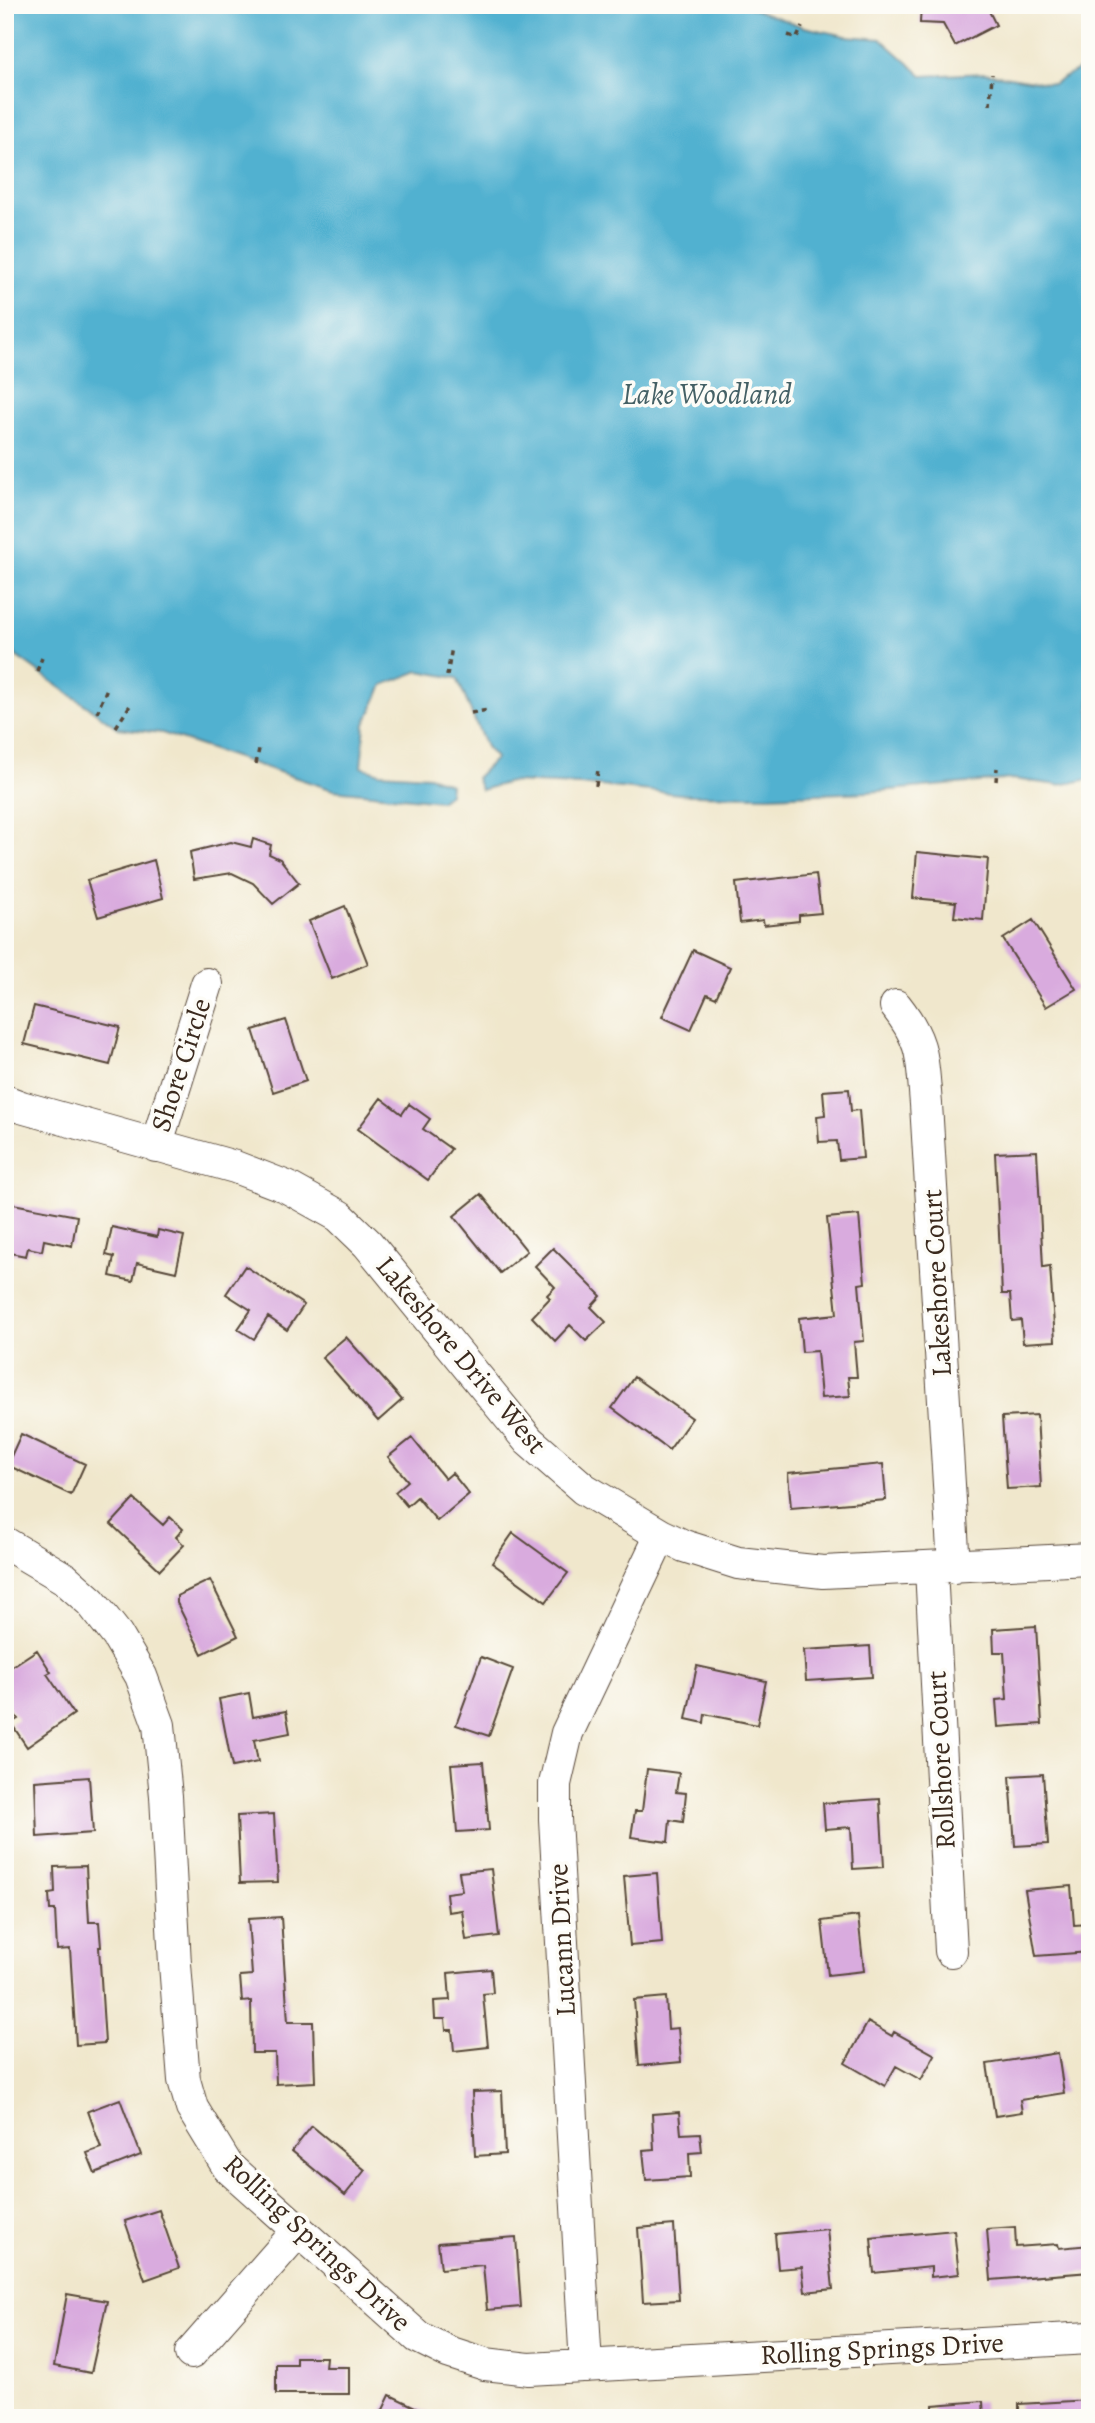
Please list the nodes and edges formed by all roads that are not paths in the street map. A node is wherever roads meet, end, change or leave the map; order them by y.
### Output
1 (207, 984) dead end
2 (896, 1006) dead end
3 (5, 1101) edge
4 (156, 1146) junction
5 (661, 1535) junction
6 (5, 1543) edge
7 (1090, 1559) edge
8 (942, 1568) junction
9 (951, 1951) dead end
10 (298, 2231) junction
11 (1090, 2338) edge
12 (191, 2353) dead end
13 (586, 2366) junction

1 - 4 street, Shore Circle
2 - 8 street, Lakeshore Court
3 - 4 street, Lakeshore Drive West
4 - 5 street, Lakeshore Drive West
5 - 8 street, Lakeshore Drive West
5 - 13 street, Lucann Drive
6 - 10 street, Rolling Springs Drive
7 - 8 street, Lakeshore Drive West
8 - 9 street, Rollshore Court
10 - 12 street
10 - 13 street, Rolling Springs Drive
11 - 13 street, Rolling Springs Drive

